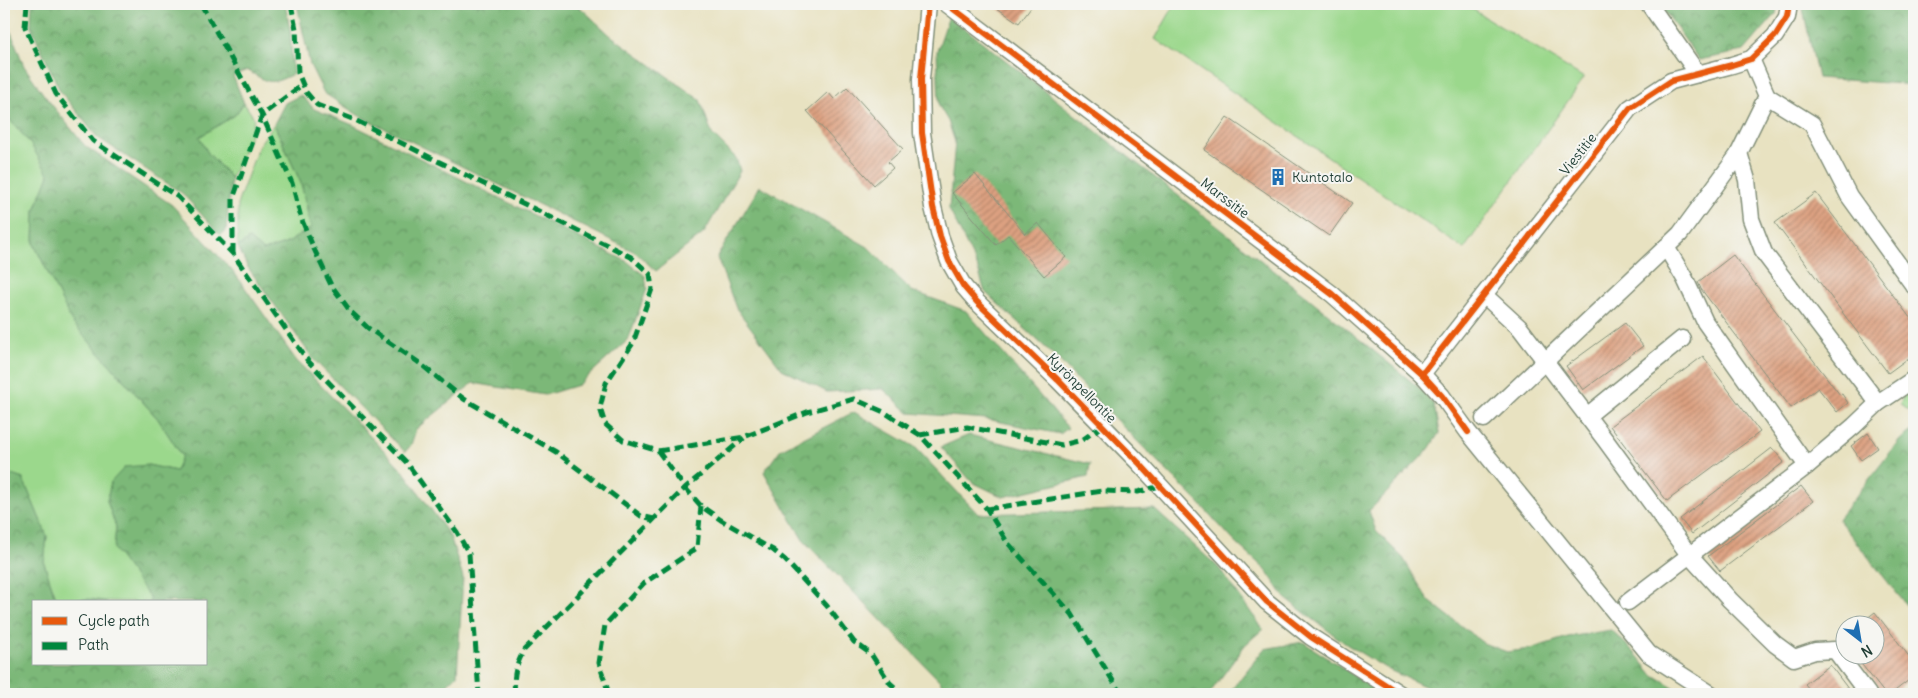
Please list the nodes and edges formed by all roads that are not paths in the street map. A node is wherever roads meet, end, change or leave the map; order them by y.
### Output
1 (928, 4) edge
2 (947, 4) edge
3 (1649, 4) edge
4 (1789, 4) edge
5 (1751, 59) junction
6 (1698, 74) junction
7 (1766, 96) junction
8 (1739, 152) junction
9 (1666, 248) junction
10 (1914, 286) edge
11 (1484, 295) junction
12 (1682, 339) dead end
13 (1545, 361) junction
14 (1422, 374) junction
15 (1914, 379) edge
16 (1878, 403) junction
17 (1587, 416) junction
18 (1477, 424) junction
19 (1807, 466) junction
20 (1690, 556) junction
21 (1628, 602) dead end
22 (1400, 694) edge
23 (1712, 694) edge
24 (1868, 694) edge

1 - 22 street, Kyrönpellontie
2 - 14 street, Marssitie
3 - 6 street
4 - 5 street, Viestitie
5 - 6 street, Viestitie
5 - 7 street
6 - 11 street, Viestitie
7 - 8 street
7 - 10 street
8 - 9 street
8 - 16 street
9 - 13 street
9 - 19 street
11 - 13 street
11 - 14 street, Viestitie
12 - 17 street
13 - 17 street
13 - 18 street
14 - 18 street, Marssitie
15 - 16 street
16 - 19 street
17 - 20 street
18 - 23 street, Marssitie
19 - 20 street
20 - 21 street
20 - 24 street

